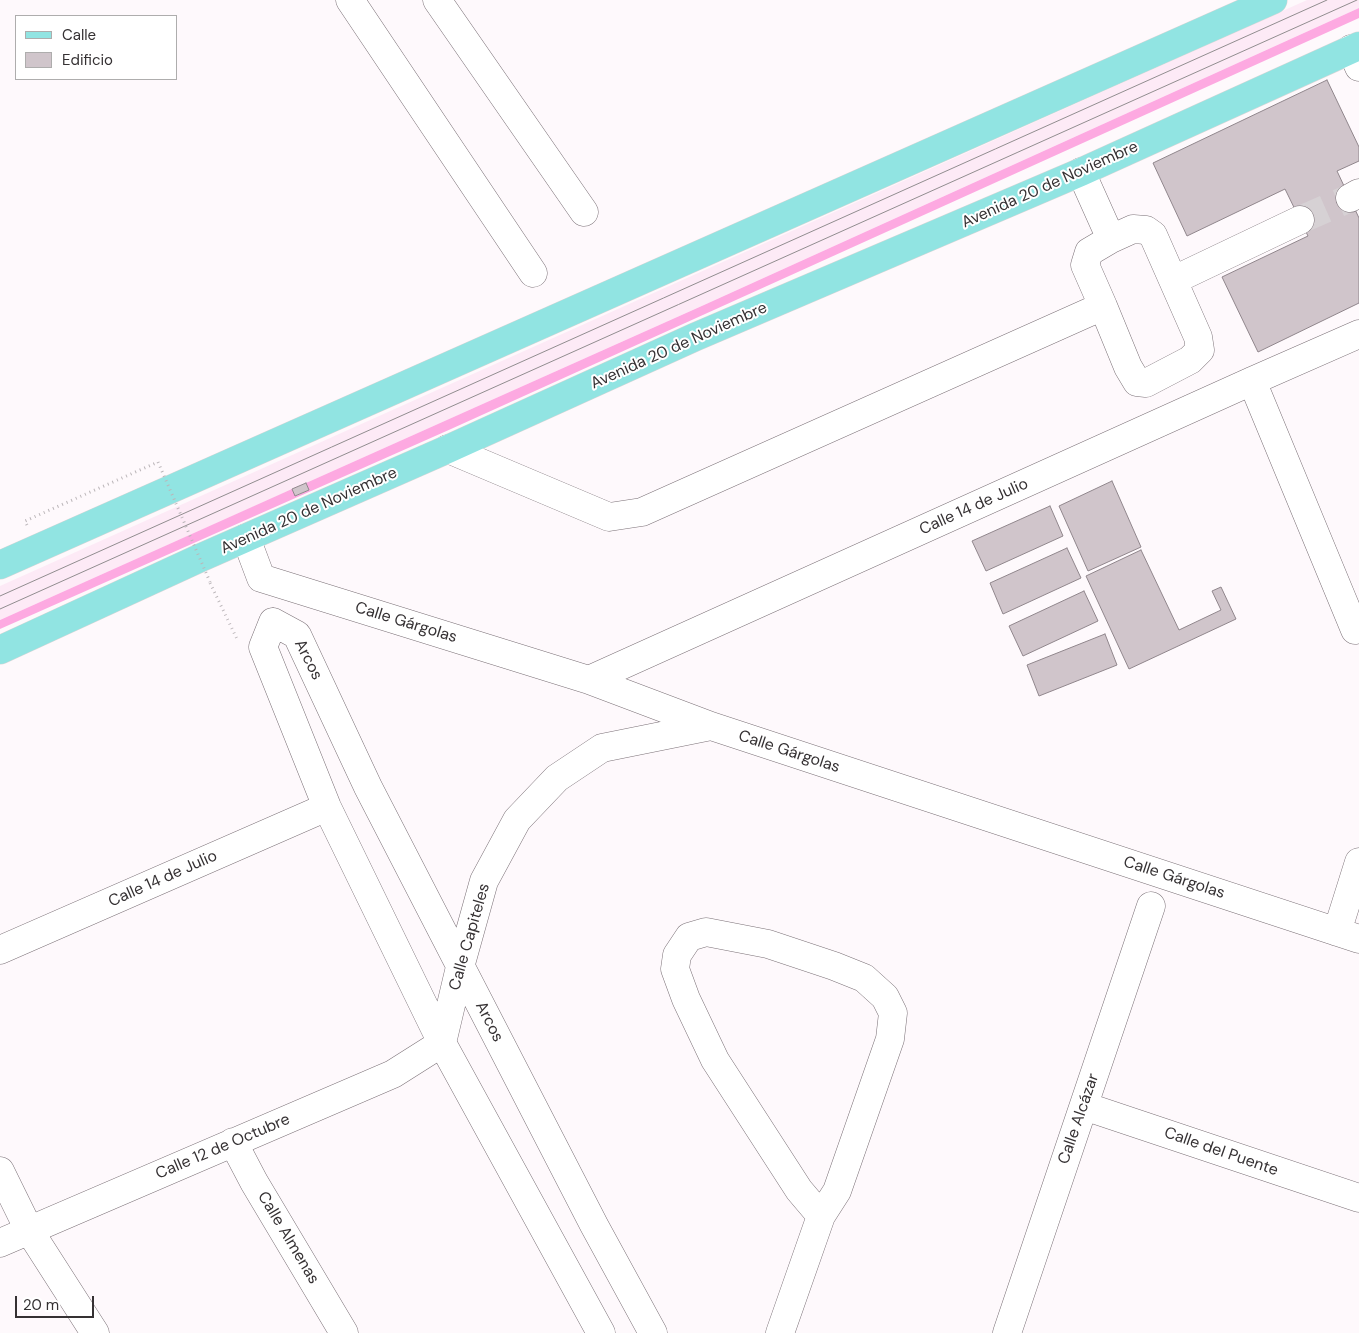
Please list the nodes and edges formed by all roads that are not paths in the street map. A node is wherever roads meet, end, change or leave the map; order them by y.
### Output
1 (350, 0) edge
2 (437, 0) edge
3 (1274, 0) edge
4 (1356, 54) edge
5 (1081, 172) junction
6 (584, 212) dead end
7 (1300, 220) tunnel mouth
8 (1110, 239) junction
9 (533, 273) dead end
10 (1174, 280) junction
11 (1103, 306) junction
12 (1359, 334) edge
13 (1252, 381) junction
14 (448, 449) junction
15 (246, 538) junction
16 (3, 560) edge
17 (261, 578) junction
18 (273, 622) junction
19 (1355, 630) dead end
20 (0, 650) edge
21 (589, 680) junction
22 (711, 726) junction
23 (327, 807) junction
24 (1359, 862) edge
25 (1151, 906) dead end
26 (1348, 936) edge
27 (0, 950) edge
28 (460, 966) junction
29 (442, 1043) junction
30 (1084, 1106) junction
31 (233, 1142) junction
32 (0, 1171) edge
33 (1359, 1198) edge
34 (821, 1216) junction
35 (29, 1230) junction
36 (0, 1243) edge
37 (95, 1333) edge
38 (344, 1333) edge
39 (601, 1333) edge
40 (653, 1333) edge
41 (780, 1333) edge
42 (1008, 1333) edge

1 - 9 street
2 - 6 street
3 - 16 main road
4 - 5 main road, Avenida 20 de Noviembre
5 - 8 street
5 - 14 main road, Avenida 20 de Noviembre
7 - 10 street
8 - 10 street
8 - 11 street
10 - 11 street
11 - 14 street
12 - 13 street, Calle 14 de Julio
13 - 19 street
13 - 21 street, Calle 14 de Julio
14 - 15 main road, Avenida 20 de Noviembre
15 - 17 street
15 - 20 main road, Avenida 20 de Noviembre
17 - 18 street
17 - 21 street, Calle Gárgolas
18 - 23 street, Arcos
18 - 28 street, Arcos
21 - 22 street, Calle Gárgolas
22 - 26 street, Calle Gárgolas
22 - 28 street, Calle Capiteles
23 - 27 street, Calle 14 de Julio
23 - 29 street, Arcos
24 - 26 street
25 - 30 street, Calle Alcázar
28 - 29 street, Calle Capiteles
28 - 40 street, Arcos
29 - 31 street, Calle 12 de Octubre
29 - 39 street, Arcos
30 - 33 street, Calle del Puente
30 - 42 street, Calle Alcázar
31 - 35 street, Calle 12 de Octubre
31 - 38 street, Calle Almenas
32 - 35 street
34 - 34 street
34 - 41 street
35 - 36 street, Calle 12 de Octubre
35 - 37 street

